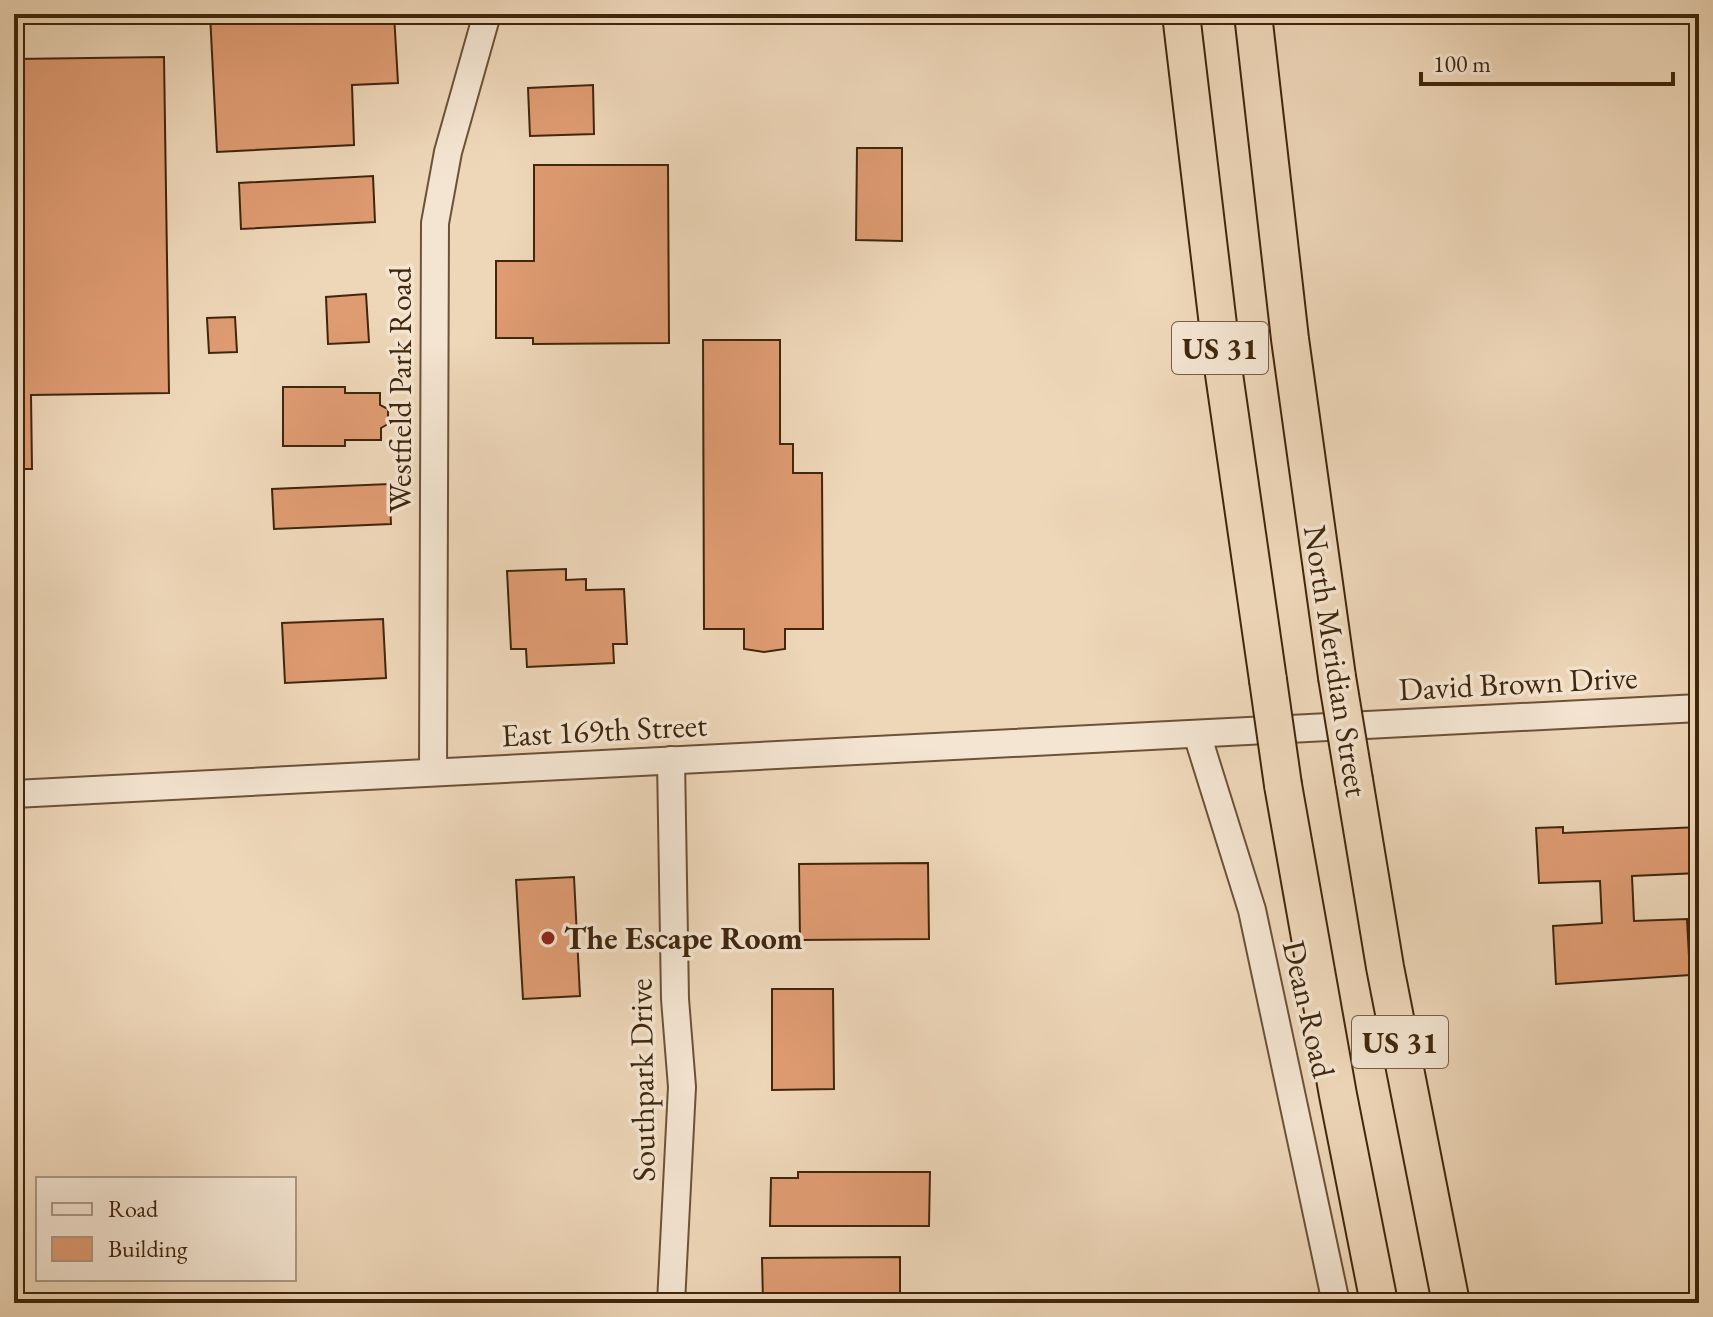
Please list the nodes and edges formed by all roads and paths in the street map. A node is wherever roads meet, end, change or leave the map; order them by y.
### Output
1 (487, 14) edge
2 (1181, 14) edge
3 (1253, 14) edge
4 (1699, 708) edge
5 (1197, 734) junction
6 (671, 760) junction
7 (433, 772) junction
8 (14, 794) edge
9 (671, 1303) edge
10 (1336, 1303) edge
11 (1379, 1303) edge
12 (1451, 1303) edge

1 - 7 street, Westfield Park Road
2 - 11 highway, US 31, bridge
3 - 12 highway, North Meridian Street / US 31, bridge
4 - 5 street, David Brown Drive
5 - 6 street, East 169th Street
5 - 10 street, Dean Road
6 - 7 street, East 169th Street
6 - 9 street, Southpark Drive
7 - 8 street, East 169th Street

